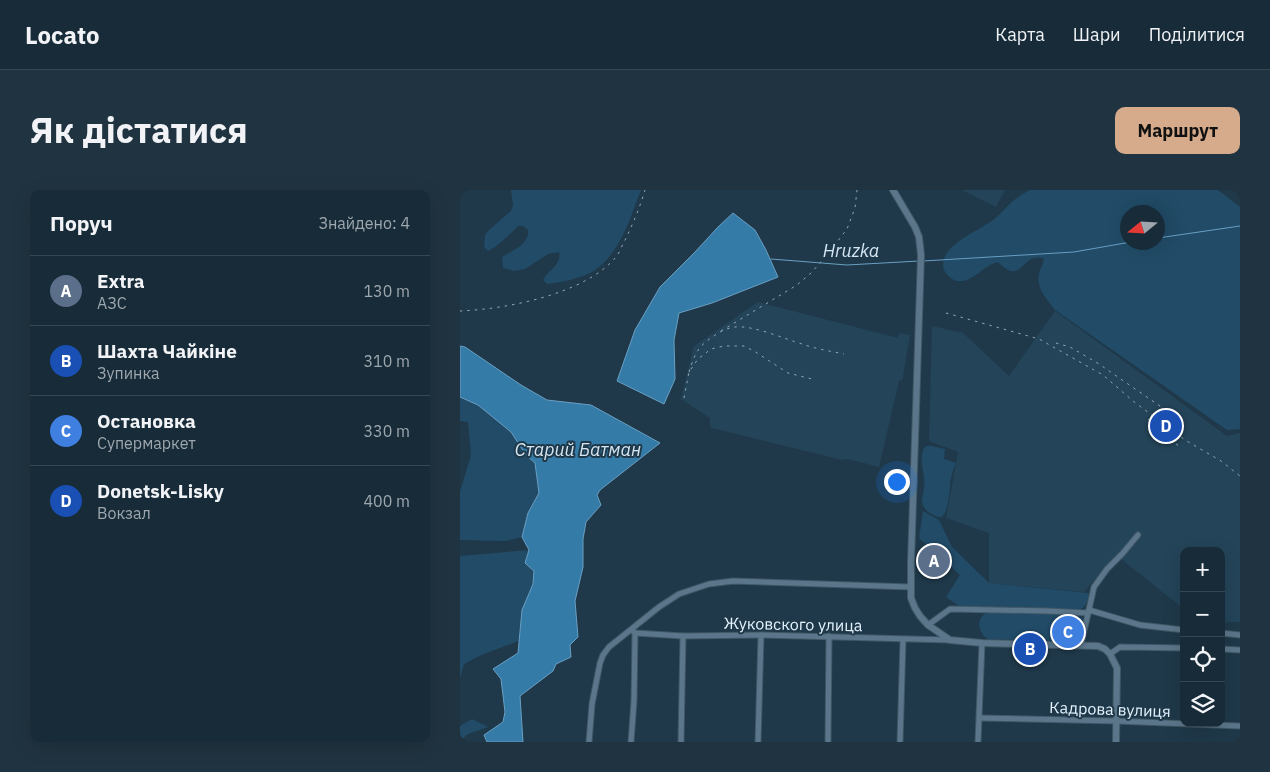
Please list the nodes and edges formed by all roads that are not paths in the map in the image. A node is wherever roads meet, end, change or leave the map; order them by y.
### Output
1 (893, 190) edge
2 (1138, 535) dead end
3 (911, 587) junction
4 (1088, 612) junction
5 (928, 625) junction
6 (631, 629) junction
7 (1180, 630) edge
8 (635, 633) junction
9 (1225, 633) edge
10 (761, 635) junction
11 (1240, 635) edge
12 (683, 636) junction
13 (829, 636) junction
14 (904, 640) junction
15 (950, 640) junction
16 (982, 643) junction
17 (1081, 646) junction
18 (1180, 648) edge
19 (1225, 649) edge
20 (1240, 650) edge
21 (1110, 654) junction
22 (980, 718) junction
23 (1116, 720) junction
24 (1240, 726) edge
25 (589, 742) edge
26 (631, 742) edge
27 (682, 742) edge
28 (758, 742) edge
29 (828, 742) edge
30 (900, 742) edge
31 (978, 742) edge
32 (1116, 742) edge

1 - 3 street
2 - 4 street
3 - 5 street
3 - 6 street
4 - 5 street
4 - 7 street
4 - 17 street
5 - 15 street
6 - 8 street
6 - 25 street
8 - 12 street, Жуковского улица
8 - 26 street
9 - 11 street
10 - 12 street, Жуковского улица
10 - 13 street, Жуковского улица
10 - 28 street
12 - 27 street
13 - 14 street, Жуковского улица
13 - 29 street
14 - 15 street, Жуковского улица
14 - 30 street
15 - 16 street
16 - 17 street
16 - 22 street
17 - 21 street
18 - 21 street
19 - 20 street
21 - 23 street
22 - 23 street, Кадрова вулиця
22 - 31 street
23 - 24 street, Кадрова вулиця
23 - 32 street

